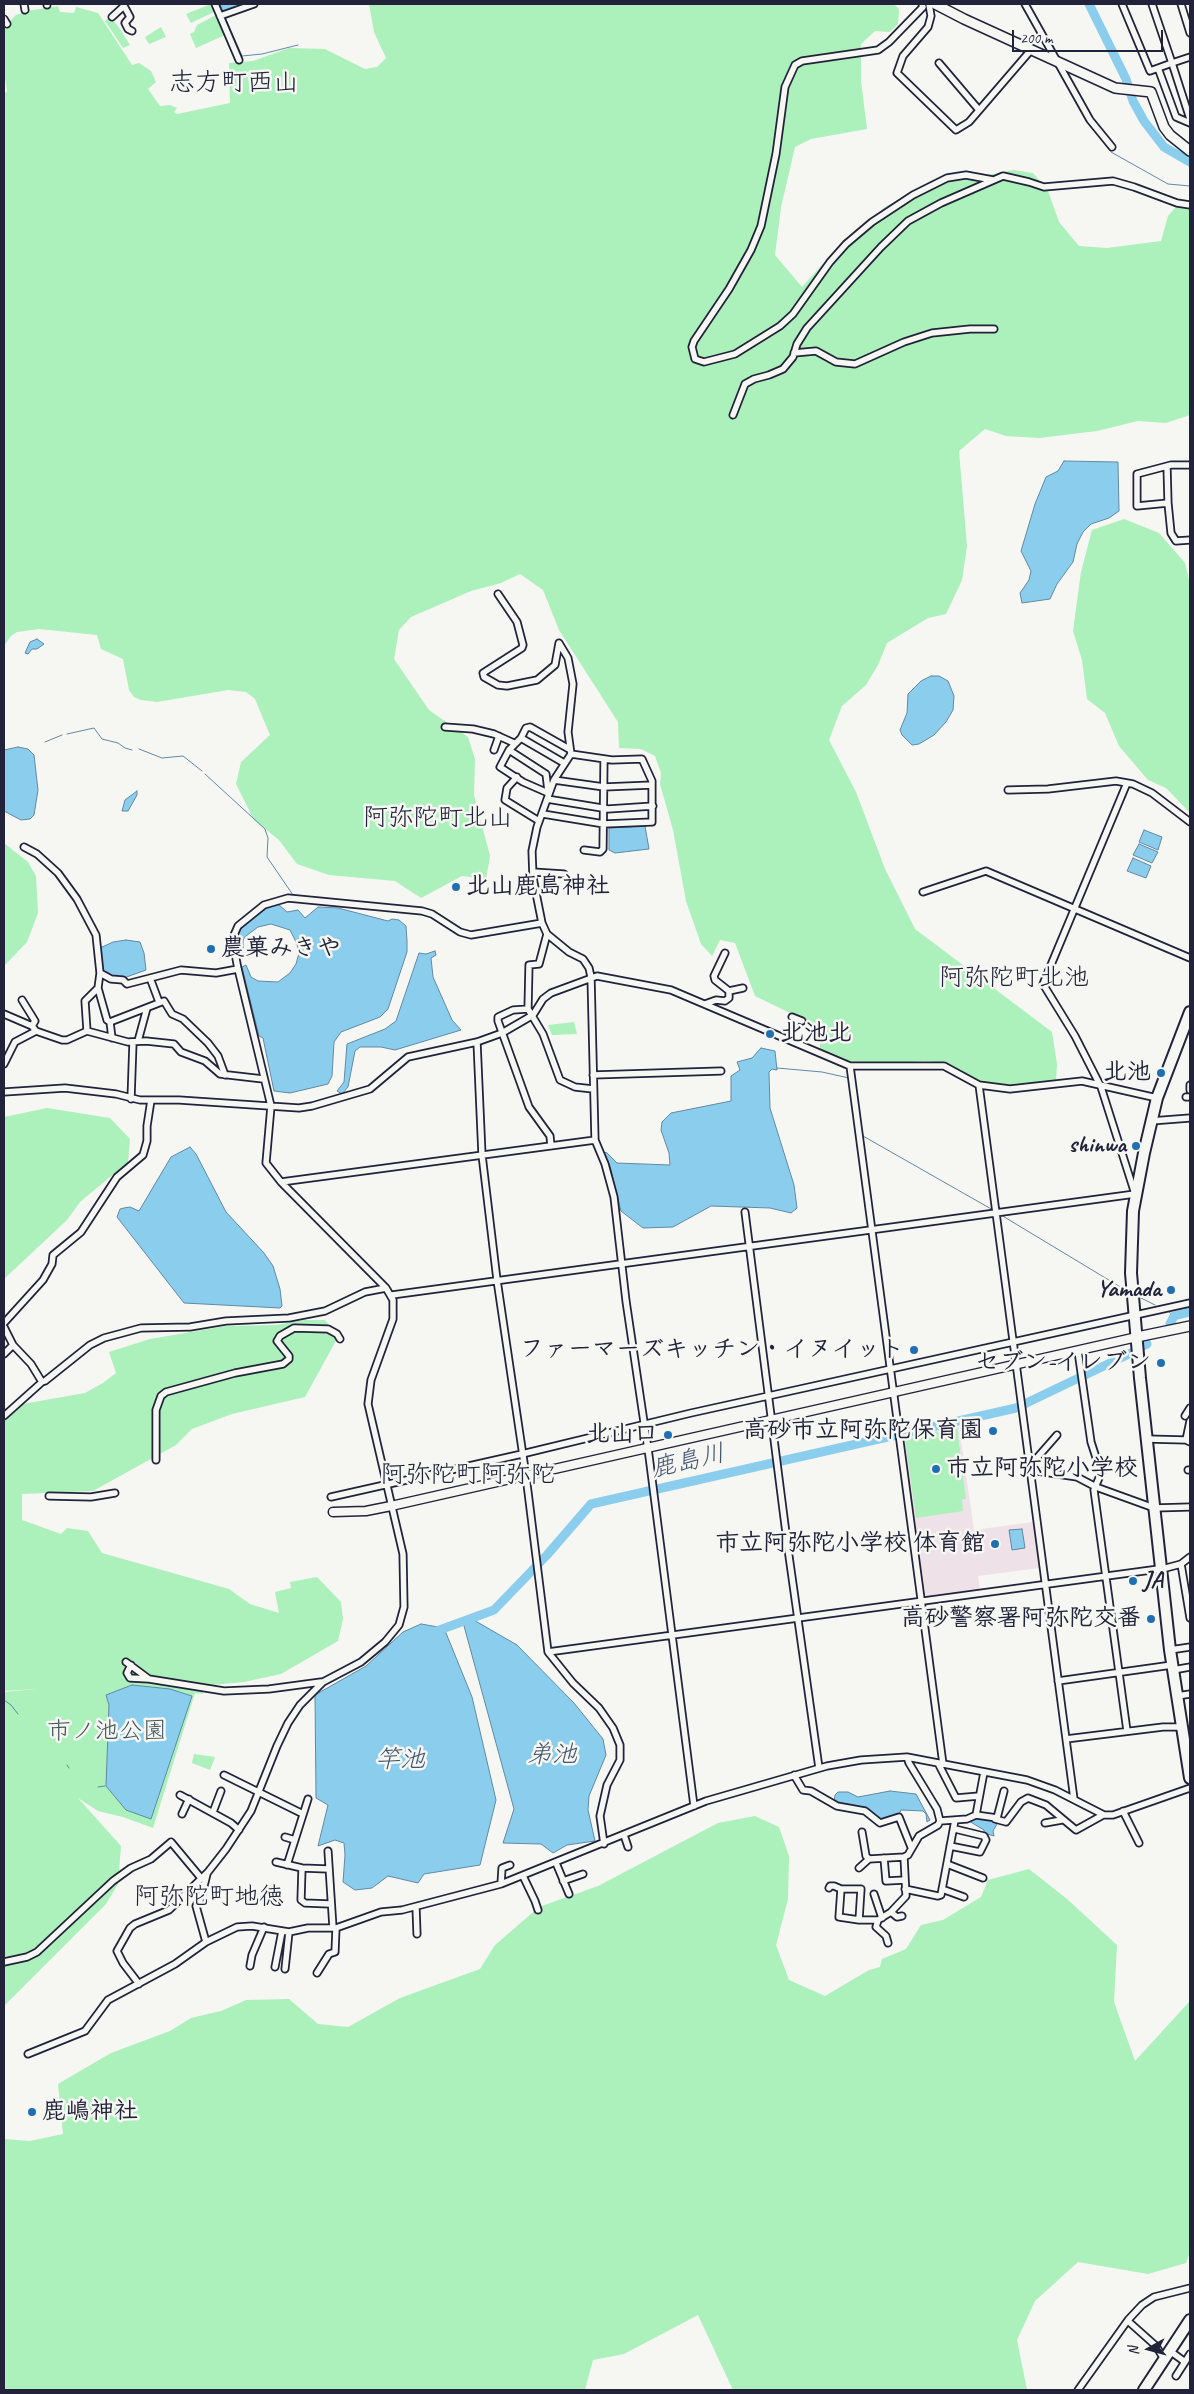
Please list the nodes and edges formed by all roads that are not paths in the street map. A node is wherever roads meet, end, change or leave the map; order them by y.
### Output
1 (214, 4) edge
2 (254, 4) edge
3 (922, 4) edge
4 (929, 4) edge
5 (1025, 4) edge
6 (1122, 4) edge
7 (1152, 4) edge
8 (1180, 4) edge
9 (124, 5) edge
10 (941, 5) edge
11 (223, 16) junction
12 (112, 17) dead end
13 (132, 31) dead end
14 (1190, 33) edge
15 (1031, 50) junction
16 (1190, 57) edge
17 (239, 60) dead end
18 (1058, 62) junction
19 (940, 63) dead end
20 (1172, 63) junction
21 (1158, 68) junction
22 (979, 110) junction
23 (1190, 119) edge
24 (1190, 123) edge
25 (1112, 148) dead end
26 (1190, 151) edge
27 (993, 180) junction
28 (1190, 205) edge
29 (994, 329) dead end
30 (794, 353) junction
31 (733, 414) dead end
32 (1190, 465) edge
33 (1167, 466) junction
34 (1168, 503) junction
35 (1190, 540) edge
36 (498, 594) dead end
37 (445, 727) dead end
38 (499, 736) junction
39 (521, 738) junction
40 (514, 743) junction
41 (494, 750) dead end
42 (509, 750) junction
43 (570, 751) junction
44 (604, 759) junction
45 (564, 763) junction
46 (517, 777) junction
47 (554, 780) junction
48 (1127, 783) junction
49 (652, 785) junction
50 (604, 788) junction
51 (1008, 790) dead end
52 (548, 796) junction
53 (653, 806) junction
54 (604, 808) junction
55 (543, 814) junction
56 (540, 821) junction
57 (1190, 822) edge
58 (604, 824) junction
59 (595, 839) dead end
60 (603, 840) junction
61 (24, 847) dead end
62 (584, 850) dead end
63 (532, 872) junction
64 (564, 874) dead end
65 (923, 892) dead end
66 (1074, 908) junction
67 (542, 923) junction
68 (547, 934) junction
69 (725, 953) dead end
70 (1190, 958) edge
71 (238, 969) junction
72 (100, 973) junction
73 (590, 977) junction
74 (150, 978) junction
75 (98, 988) junction
76 (743, 988) dead end
77 (729, 991) junction
78 (22, 1000) dead end
79 (160, 1002) junction
80 (704, 1004) junction
81 (147, 1008) junction
82 (528, 1009) junction
83 (1190, 1012) edge
84 (4, 1014) edge
85 (533, 1016) junction
86 (797, 1019) dead end
87 (110, 1022) junction
88 (34, 1028) junction
89 (87, 1031) junction
90 (502, 1033) junction
91 (112, 1038) junction
92 (788, 1039) junction
93 (136, 1041) junction
94 (477, 1042) junction
95 (4, 1064) edge
96 (850, 1066) junction
97 (721, 1071) dead end
98 (224, 1075) junction
99 (593, 1075) junction
100 (263, 1079) junction
101 (979, 1085) junction
102 (1190, 1085) edge
103 (1101, 1087) junction
104 (593, 1089) junction
105 (1190, 1090) edge
106 (4, 1092) edge
107 (1157, 1098) junction
108 (131, 1099) junction
109 (151, 1100) junction
110 (271, 1106) junction
111 (1190, 1118) edge
112 (1151, 1121) junction
113 (595, 1140) junction
114 (551, 1146) junction
115 (482, 1155) junction
116 (281, 1182) junction
117 (1135, 1194) junction
118 (744, 1212) dead end
119 (996, 1213) junction
120 (872, 1230) junction
121 (748, 1246) junction
122 (622, 1263) junction
123 (497, 1280) junction
124 (386, 1288) junction
125 (392, 1295) junction
126 (1190, 1303) edge
127 (1134, 1315) junction
128 (4, 1325) edge
129 (1190, 1326) edge
130 (1137, 1338) junction
131 (340, 1339) dead end
132 (1013, 1344) junction
133 (13, 1345) junction
134 (1078, 1351) junction
135 (4, 1354) edge
136 (1017, 1364) junction
137 (891, 1370) junction
138 (42, 1382) junction
139 (894, 1393) junction
140 (769, 1398) junction
141 (4, 1416) edge
142 (772, 1421) junction
143 (1190, 1421) edge
144 (645, 1426) junction
145 (1057, 1435) dead end
146 (1147, 1439) junction
147 (1188, 1441) edge
148 (648, 1449) junction
149 (522, 1454) junction
150 (156, 1460) dead end
151 (1030, 1468) junction
152 (526, 1476) junction
153 (385, 1484) junction
154 (1096, 1487) junction
155 (115, 1493) dead end
156 (49, 1496) dead end
157 (332, 1497) dead end
158 (390, 1506) junction
159 (1190, 1507) edge
160 (1154, 1508) junction
161 (333, 1512) dead end
162 (1190, 1558) edge
163 (1181, 1564) junction
164 (1161, 1568) junction
165 (1107, 1576) junction
166 (1046, 1585) junction
167 (1188, 1592) edge
168 (923, 1601) junction
169 (798, 1618) junction
170 (1190, 1618) edge
171 (673, 1635) junction
172 (1190, 1647) edge
173 (1170, 1650) junction
174 (548, 1652) junction
175 (1190, 1667) edge
176 (1172, 1668) junction
177 (1120, 1672) junction
178 (149, 1679) junction
179 (1058, 1681) junction
180 (323, 1682) junction
181 (1190, 1694) edge
182 (1177, 1696) junction
183 (1127, 1731) junction
184 (1185, 1731) edge
185 (1066, 1739) junction
186 (907, 1756) junction
187 (941, 1763) junction
188 (819, 1768) junction
189 (984, 1772) junction
190 (794, 1774) junction
191 (224, 1775) dead end
192 (1190, 1778) edge
193 (1190, 1788) edge
194 (221, 1791) dead end
195 (1004, 1791) dead end
196 (257, 1793) junction
197 (180, 1795) dead end
198 (979, 1796) junction
199 (189, 1799) junction
200 (308, 1799) dead end
201 (1074, 1799) junction
202 (694, 1806) junction
203 (1123, 1811) junction
204 (213, 1812) junction
205 (182, 1814) dead end
206 (303, 1814) junction
207 (976, 1815) junction
208 (1103, 1815) junction
209 (995, 1819) junction
210 (955, 1820) junction
211 (1062, 1820) junction
212 (940, 1821) junction
213 (1045, 1823) dead end
214 (954, 1829) junction
215 (239, 1830) junction
216 (862, 1832) dead end
217 (624, 1835) junction
218 (285, 1837) dead end
219 (295, 1840) junction
220 (1140, 1843) dead end
221 (604, 1844) junction
222 (950, 1846) junction
223 (628, 1847) dead end
224 (911, 1847) junction
225 (328, 1851) dead end
226 (904, 1857) junction
227 (884, 1858) junction
228 (869, 1859) junction
229 (276, 1862) dead end
230 (556, 1863) junction
231 (946, 1864) junction
232 (287, 1865) junction
233 (510, 1865) dead end
234 (302, 1868) junction
235 (859, 1868) dead end
236 (328, 1869) junction
237 (208, 1872) junction
238 (583, 1874) dead end
239 (523, 1876) junction
240 (202, 1878) junction
241 (979, 1878) dead end
242 (905, 1880) junction
243 (563, 1881) junction
244 (502, 1884) junction
245 (829, 1888) dead end
246 (841, 1889) junction
247 (905, 1889) junction
248 (942, 1889) junction
249 (569, 1894) dead end
250 (874, 1894) dead end
251 (964, 1897) dead end
252 (330, 1904) junction
253 (416, 1907) junction
254 (538, 1910) dead end
255 (891, 1912) junction
256 (902, 1916) dead end
257 (880, 1919) junction
258 (859, 1920) junction
259 (264, 1927) junction
260 (334, 1928) junction
261 (282, 1931) junction
262 (289, 1932) junction
263 (418, 1934) dead end
264 (206, 1942) junction
265 (888, 1943) dead end
266 (4, 1962) edge
267 (250, 1966) dead end
268 (275, 1967) dead end
269 (285, 1969) dead end
270 (317, 1973) dead end
271 (139, 1984) junction
272 (28, 2054) dead end
273 (1190, 2288) edge
274 (1190, 2320) edge
275 (1128, 2321) junction
276 (1167, 2355) junction
277 (1185, 2362) dead end
278 (1078, 2390) edge
279 (1144, 2390) edge

1 - 11 street
2 - 11 street
3 - 27 street
4 - 22 street
5 - 18 street
6 - 21 street
7 - 20 street
8 - 14 street
9 - 12 street
9 - 13 street
10 - 15 main road
11 - 17 street
15 - 18 main road
15 - 22 street
16 - 20 street
18 - 25 street
18 - 26 main road
19 - 22 street
20 - 21 street
20 - 23 street
21 - 24 street
27 - 28 street
27 - 30 street
29 - 30 street
30 - 31 street
32 - 33 street
33 - 34 street
33 - 34 street
34 - 35 street
36 - 43 street
37 - 38 street
38 - 40 street
38 - 41 street
39 - 40 street
39 - 43 street
39 - 45 street
40 - 42 street
42 - 46 street
42 - 52 street
43 - 44 street
43 - 45 street
44 - 49 street
44 - 50 street
45 - 47 street
46 - 52 street
46 - 56 street
47 - 50 street
47 - 52 street
48 - 51 street
48 - 57 street
48 - 66 street
49 - 50 street
49 - 53 street
50 - 54 street
52 - 54 street
52 - 55 street
53 - 54 street
53 - 58 street
54 - 58 street
55 - 56 street
55 - 58 street
56 - 63 street
58 - 60 street
59 - 60 street
60 - 62 street
61 - 72 street
63 - 64 street
63 - 67 street
65 - 66 street
66 - 70 street
66 - 103 street
67 - 68 street
67 - 71 street
68 - 73 street
68 - 82 street
69 - 77 street
71 - 74 street
71 - 100 street
72 - 74 street
72 - 75 street
73 - 80 street
73 - 85 street
73 - 99 street
74 - 79 street
75 - 87 street
75 - 89 street
76 - 77 street
77 - 80 street
78 - 88 street
79 - 81 street
79 - 98 street
80 - 92 street
81 - 87 street
81 - 93 street
82 - 85 street
82 - 90 street
83 - 107 highway
84 - 88 street
85 - 90 street
85 - 104 street
86 - 92 street
87 - 91 street
88 - 89 street
88 - 95 street
89 - 91 street
90 - 94 street
90 - 114 street
91 - 93 street
92 - 96 street
93 - 98 street
93 - 108 street
94 - 110 street
94 - 115 street
96 - 101 street
96 - 120 street
97 - 99 street
98 - 100 street
99 - 104 street
100 - 110 street
101 - 103 street
101 - 119 street
102 - 105 street
103 - 107 street
103 - 117 street
104 - 113 street
106 - 108 street
107 - 112 highway
108 - 109 street
109 - 110 street
109 - 128 street
110 - 116 street
111 - 112 street
112 - 117 highway
113 - 114 street
113 - 122 street
114 - 115 street
115 - 116 street
115 - 123 street
116 - 124 street
117 - 119 street
117 - 127 highway
118 - 121 street
119 - 120 street
119 - 132 street
120 - 121 street
120 - 137 street
121 - 122 street
121 - 140 street
122 - 123 street
122 - 144 street
123 - 125 street
123 - 149 street
124 - 125 street
124 - 138 street
125 - 153 street
126 - 127 street
127 - 130 highway
127 - 132 street
128 - 133 street
129 - 130 main road
130 - 134 street
130 - 146 highway
131 - 150 street
132 - 136 street
132 - 137 street
133 - 135 street
133 - 138 street
134 - 136 street
134 - 154 street
136 - 139 street
136 - 151 street
137 - 139 street
137 - 140 street
138 - 141 street
139 - 142 street
139 - 168 street
140 - 142 street
140 - 144 street
142 - 148 street
142 - 169 street
143 - 147 street
144 - 148 street
144 - 149 street
145 - 151 street
146 - 147 street
146 - 160 highway
148 - 152 street
148 - 171 street
149 - 152 street
149 - 153 street
151 - 154 street
151 - 166 street
152 - 158 street
152 - 174 street
153 - 157 street
153 - 158 street
154 - 160 street
154 - 165 street
155 - 156 street
158 - 161 street
158 - 180 street
159 - 160 street
160 - 164 highway
162 - 163 street
163 - 164 street
163 - 167 street
164 - 165 street
164 - 173 highway
165 - 166 street
165 - 177 street
166 - 168 street
166 - 179 street
167 - 170 street
168 - 169 street
168 - 187 street
169 - 171 street
169 - 188 street
171 - 174 street
171 - 202 street
172 - 173 street
173 - 176 highway
174 - 221 street
175 - 176 street
176 - 177 street
176 - 182 highway
177 - 179 street
177 - 183 street
178 - 178 street
178 - 180 street
179 - 185 street
180 - 196 street
181 - 182 street
182 - 184 highway
183 - 184 street
183 - 185 street
184 - 192 highway
185 - 201 street
186 - 187 street
186 - 188 street
186 - 212 street
187 - 189 street
187 - 198 street
188 - 190 street
189 - 198 street
189 - 201 street
190 - 202 street
190 - 224 street
191 - 196 street
193 - 203 street
194 - 204 street
195 - 209 street
196 - 206 street
196 - 215 street
197 - 199 street
198 - 207 street
199 - 204 street
199 - 205 street
200 - 206 street
201 - 208 street
202 - 217 street
203 - 208 street
203 - 220 street
204 - 215 street
206 - 219 street
207 - 209 street
207 - 210 street
208 - 211 street
209 - 211 street
210 - 212 street
210 - 214 street
211 - 213 street
212 - 224 street
214 - 222 street
214 - 222 street
215 - 237 street
216 - 228 street
217 - 221 street
217 - 223 street
218 - 219 street
219 - 232 street
221 - 230 street
222 - 231 street
224 - 226 street
225 - 236 street
226 - 227 street
226 - 242 street
227 - 228 street
227 - 242 street
228 - 235 street
229 - 232 street
230 - 239 street
230 - 243 street
231 - 241 street
231 - 248 street
232 - 234 street
233 - 244 street
234 - 236 street
234 - 252 street
236 - 252 street
237 - 240 street
237 - 264 street
238 - 243 street
239 - 244 street
239 - 254 street
240 - 266 street
240 - 271 street
242 - 247 street
243 - 249 street
244 - 253 street
245 - 246 street
246 - 258 street
246 - 258 street
247 - 248 street
247 - 255 street
248 - 251 street
250 - 257 street
252 - 260 street
253 - 260 street
253 - 263 street
255 - 256 street
255 - 257 street
257 - 258 street
257 - 265 street
259 - 261 street
259 - 264 street
259 - 267 street
260 - 262 street
260 - 270 street
261 - 262 street
261 - 268 street
262 - 269 street
264 - 271 street
271 - 272 street
273 - 275 street
274 - 276 highway
275 - 276 street
275 - 278 street
276 - 277 street
276 - 279 highway

